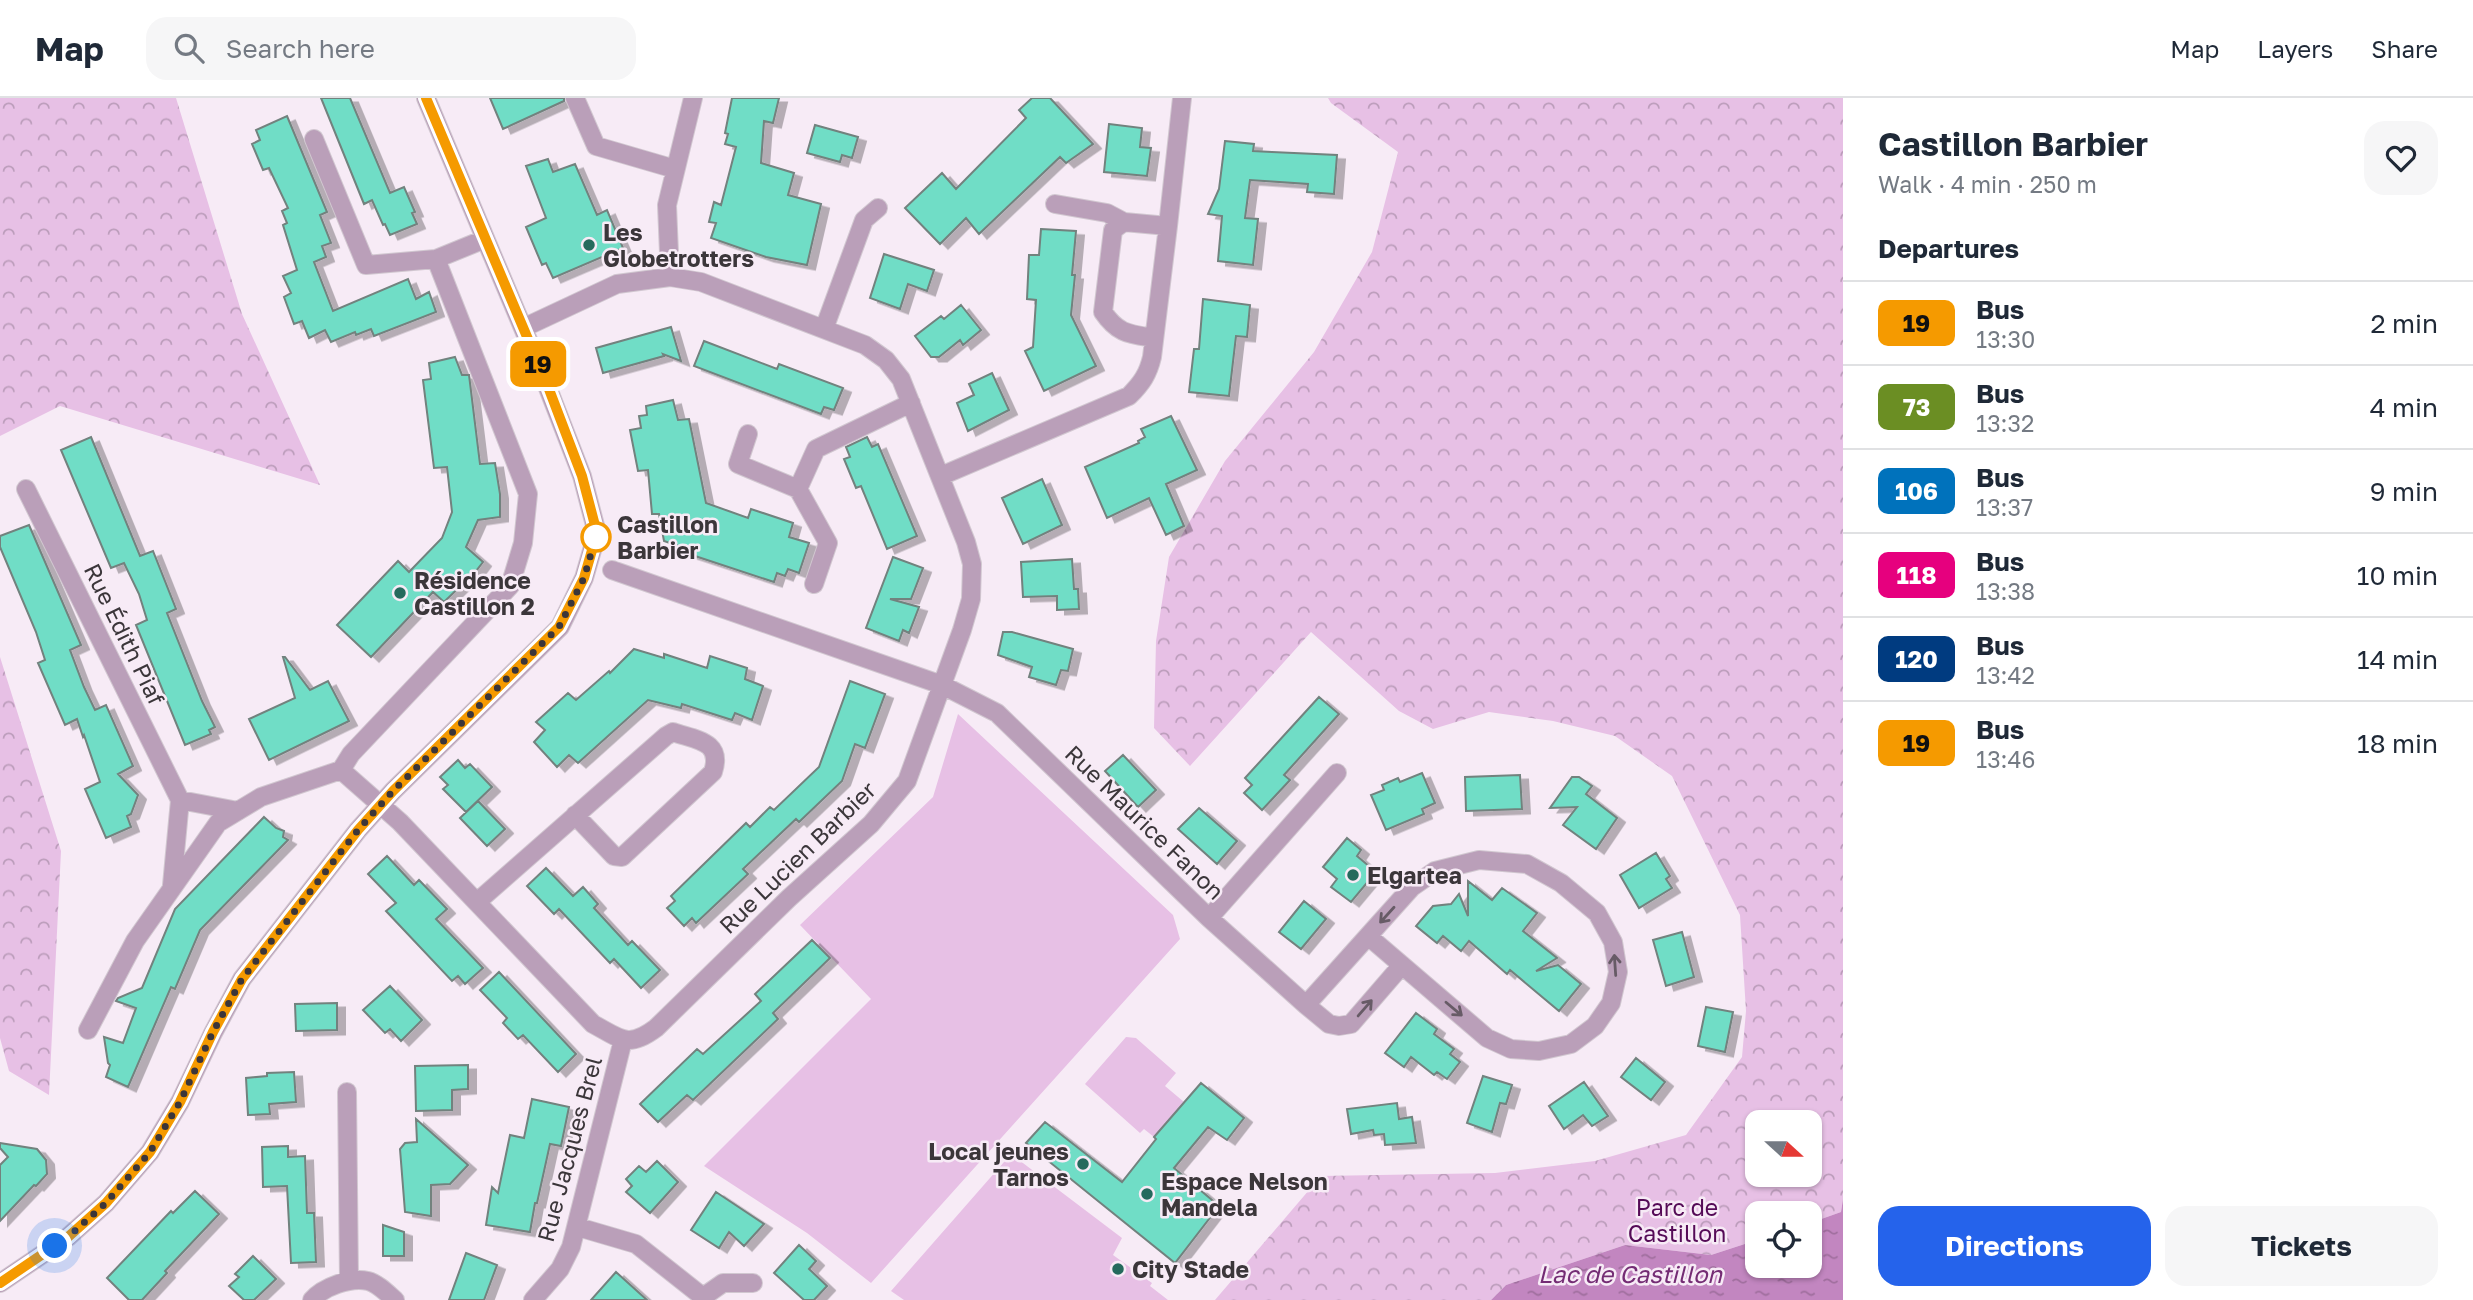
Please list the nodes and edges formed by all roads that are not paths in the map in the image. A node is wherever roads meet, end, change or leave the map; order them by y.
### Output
1 (426, 98) edge
2 (575, 98) edge
3 (693, 98) edge
4 (1182, 98) edge
5 (314, 139) dead end
6 (675, 169) junction
7 (1055, 204) dead end
8 (878, 208) dead end
9 (1124, 222) junction
10 (1168, 226) junction
11 (485, 239) junction
12 (436, 259) junction
13 (670, 277) junction
14 (523, 328) junction
15 (824, 329) junction
16 (1154, 338) junction
17 (911, 403) junction
18 (748, 434) dead end
19 (941, 476) junction
20 (26, 489) dead end
21 (798, 489) junction
22 (612, 570) dead end
23 (814, 584) dead end
24 (942, 685) junction
25 (341, 770) junction
26 (1338, 773) dead end
27 (180, 800) junction
28 (382, 806) junction
29 (238, 811) junction
30 (575, 815) junction
31 (172, 888) junction
32 (477, 902) junction
33 (1209, 918) junction
34 (1368, 936) junction
35 (1402, 965) junction
36 (1306, 1005) junction
37 (88, 1030) dead end
38 (623, 1040) junction
39 (347, 1092) dead end
40 (578, 1227) junction
41 (349, 1281) junction
42 (0, 1283) edge
43 (752, 1283) dead end
44 (312, 1300) edge
45 (395, 1300) edge
46 (533, 1300) edge

1 - 11 street
2 - 6 street
3 - 6 street
4 - 10 street
5 - 12 street
6 - 13 street
7 - 9 street
8 - 15 street
9 - 10 street
9 - 16 street
10 - 16 street
11 - 12 street
11 - 14 street
12 - 25 street
13 - 14 street, Rue Lucien Barbier
13 - 15 street, Rue Lucien Barbier
14 - 28 street
15 - 17 street, Rue Lucien Barbier
16 - 19 street
17 - 19 street, Rue Lucien Barbier
17 - 21 street
18 - 21 street
19 - 24 street, Rue Lucien Barbier
20 - 27 street, Rue Édith Piaf
21 - 23 street
22 - 24 street, Rue Maurice Fanon
24 - 33 street, Rue Maurice Fanon
24 - 38 street, Rue Lucien Barbier
25 - 28 street
25 - 29 street
26 - 33 street
27 - 29 street
27 - 31 street
28 - 32 street
28 - 42 street
29 - 31 street
30 - 30 street
30 - 32 street
31 - 37 street
32 - 38 street
33 - 36 street, Rue Maurice Fanon
34 - 35 street
35 -> 34 street
34 - 36 street
36 -> 35 street, Rue Maurice Fanon
38 - 40 street, Rue Jacques Brel
39 - 41 street
40 - 43 street
40 - 46 street, Rue Jacques Brel
41 - 44 street
41 - 45 street

